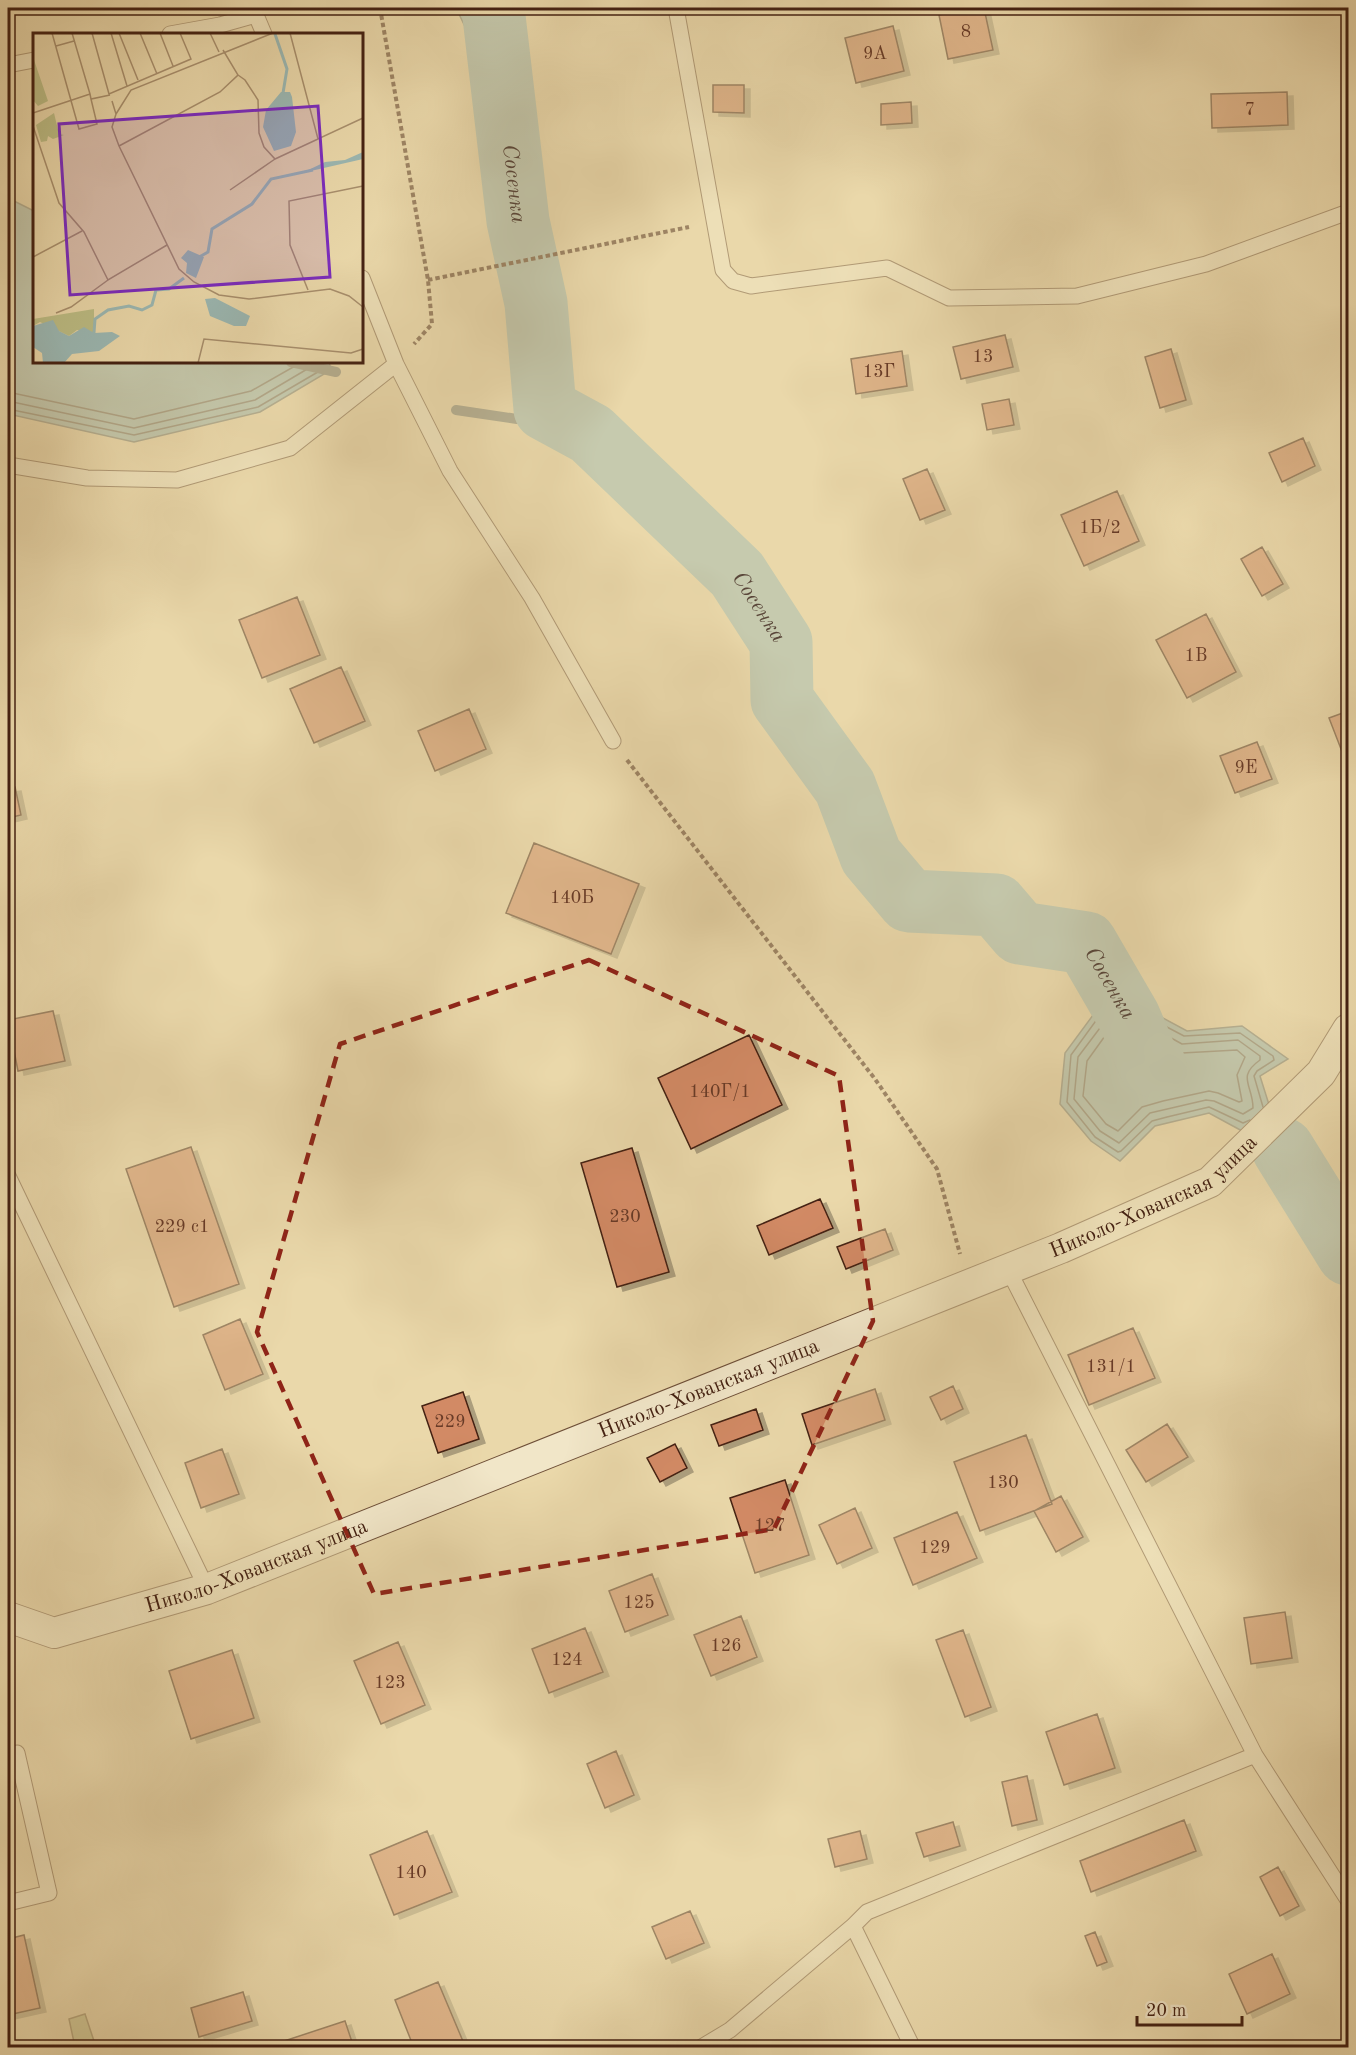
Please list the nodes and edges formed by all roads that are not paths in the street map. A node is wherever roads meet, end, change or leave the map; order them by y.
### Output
1 (676, 8) edge
2 (255, 11) edge
3 (176, 33) edge
4 (264, 33) edge
5 (33, 60) edge
6 (8, 65) edge
7 (1348, 212) edge
8 (363, 281) edge
9 (396, 364) junction
10 (8, 465) edge
11 (612, 741) road end
12 (1348, 1029) edge
13 (8, 1176) edge
14 (1008, 1269) junction
15 (207, 1589) junction
16 (8, 1617) edge
17 (8, 1755) edge
18 (1255, 1755) junction
19 (1348, 1900) edge
20 (8, 1903) edge
21 (853, 1926) junction
22 (700, 2048) edge
23 (913, 2048) edge

1 - 7 lane
2 - 3 lane
2 - 4 lane
5 - 6 lane
8 - 9 lane
9 - 10 lane
9 - 11 lane
12 - 14 street, Николо-Хованская улица
13 - 15 lane
14 - 15 street, Николо-Хованская улица
14 - 18 lane
15 - 16 street, Николо-Хованская улица
17 - 20 lane
18 - 19 lane
18 - 21 lane
21 - 22 lane
21 - 23 lane

